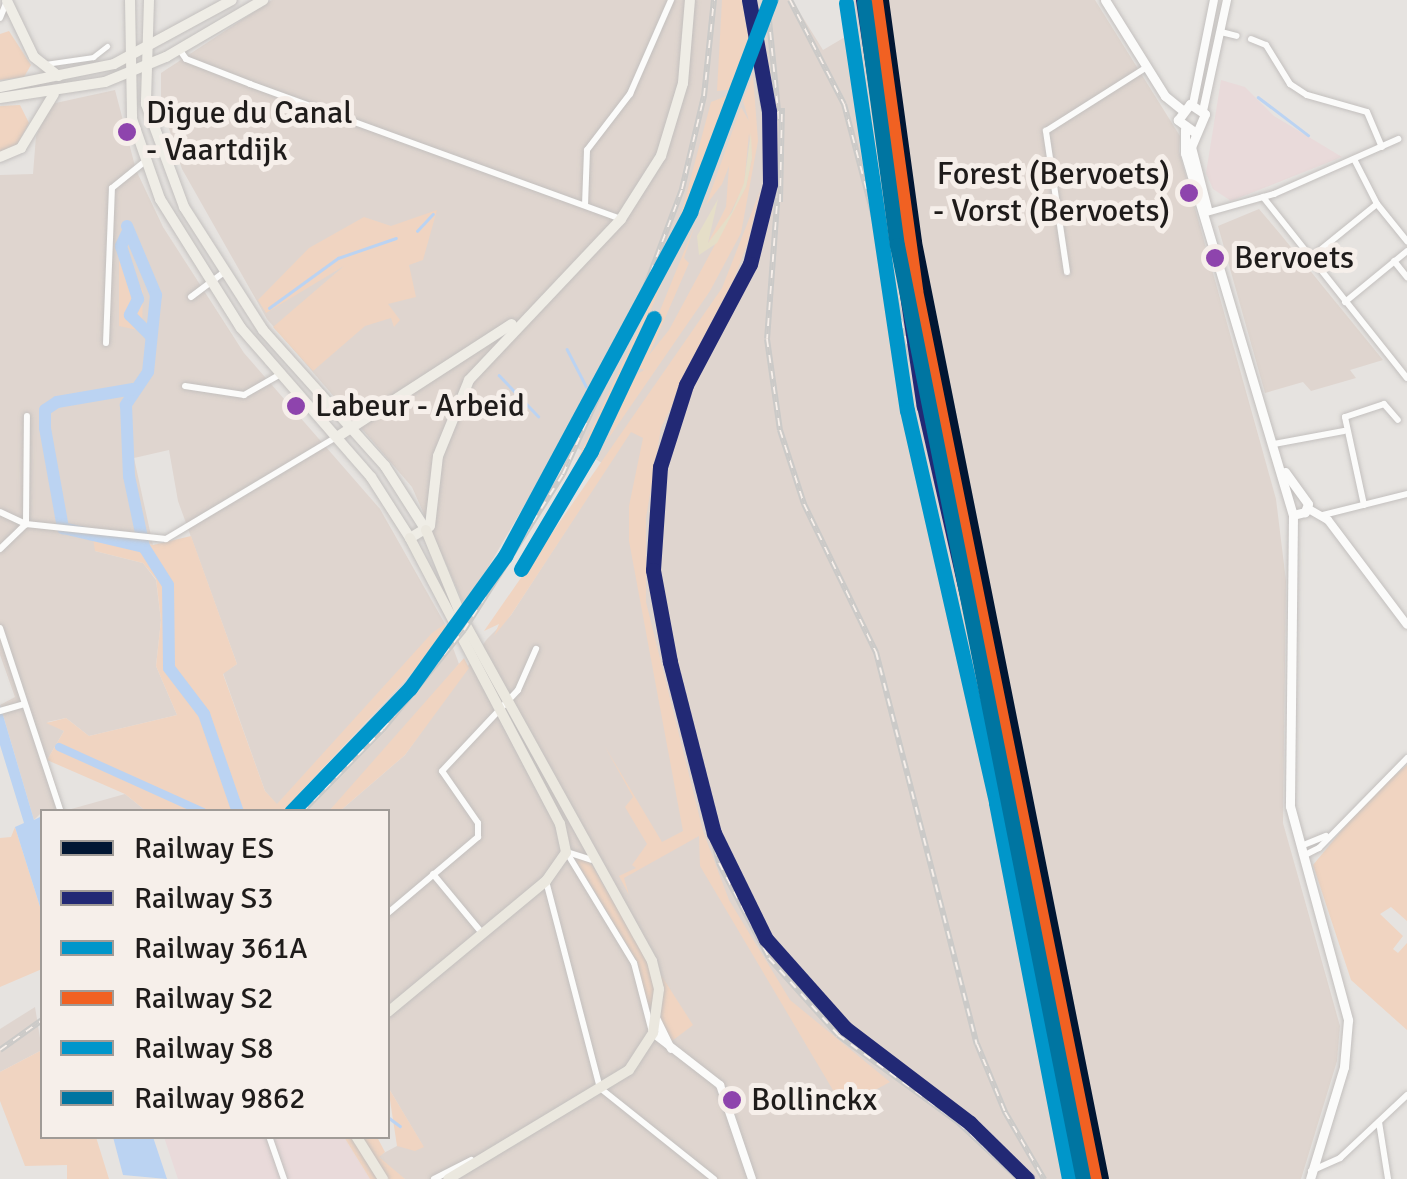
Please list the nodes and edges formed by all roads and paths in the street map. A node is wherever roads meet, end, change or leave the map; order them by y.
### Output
1 (130, 0) edge
2 (149, 0) edge
3 (232, 0) edge
4 (263, 0) edge
5 (671, 0) edge
6 (686, 0) edge
7 (1105, 0) edge
8 (7, 1) edge
9 (1212, 1) edge
10 (1227, 3) edge
11 (0, 18) edge
12 (1221, 32) junction
13 (1238, 36) dead end
14 (1251, 39) dead end
15 (106, 46) dead end
16 (146, 49) junction
17 (179, 50) junction
18 (34, 57) junction
19 (129, 57) junction
20 (145, 66) junction
21 (1147, 67) junction
22 (42, 68) junction
23 (129, 72) junction
24 (64, 76) junction
25 (28, 84) junction
26 (0, 87) edge
27 (55, 93) junction
28 (6, 98) edge
29 (1193, 104) junction
30 (1181, 108) junction
31 (1203, 110) junction
32 (34, 122) junction
33 (1189, 130) junction
34 (1398, 140) dead end
35 (1382, 147) junction
36 (0, 157) edge
37 (1354, 160) junction
38 (143, 163) junction
39 (1263, 197) junction
40 (1376, 204) junction
41 (584, 205) junction
42 (1206, 213) junction
43 (622, 219) junction
44 (1407, 241) edge
45 (1407, 250) edge
46 (1309, 259) junction
47 (1394, 261) junction
48 (224, 272) junction
49 (1067, 272) dead end
50 (1407, 277) edge
51 (211, 280) junction
52 (191, 297) dead end
53 (1345, 302) junction
54 (106, 342) dead end
55 (485, 351) junction
56 (458, 361) junction
57 (279, 374) junction
58 (1407, 378) edge
59 (469, 380) junction
60 (185, 386) dead end
61 (27, 416) dead end
62 (1398, 420) dead end
63 (352, 428) junction
64 (1344, 431) junction
65 (336, 437) junction
66 (1274, 444) junction
67 (1281, 466) junction
68 (1300, 494) junction
69 (1407, 494) edge
70 (1287, 499) junction
71 (1364, 505) junction
72 (1307, 508) junction
73 (0, 512) edge
74 (1292, 515) junction
75 (1323, 516) junction
76 (26, 524) junction
77 (426, 530) junction
78 (410, 538) junction
79 (0, 550) edge
80 (1407, 625) edge
81 (0, 628) edge
82 (536, 648) dead end
83 (509, 699) junction
84 (20, 705) junction
85 (498, 710) junction
86 (0, 711) edge
87 (1407, 758) edge
88 (60, 809) edge
89 (1301, 851) junction
90 (566, 852) junction
91 (433, 874) junction
92 (546, 881) junction
93 (615, 896) junction
94 (390, 911) edge
95 (482, 934) junction
96 (390, 1010) edge
97 (657, 1020) junction
98 (653, 1033) junction
99 (667, 1047) junction
100 (646, 1050) junction
101 (600, 1088) junction
102 (1407, 1095) edge
103 (1379, 1122) junction
104 (271, 1139) edge
105 (358, 1139) edge
106 (471, 1160) junction
107 (1310, 1175) edge
108 (284, 1179) edge
109 (383, 1179) edge
110 (434, 1179) edge
111 (448, 1179) edge
112 (714, 1179) edge
113 (752, 1179) edge
114 (1388, 1179) edge

1 - 19 main road
2 - 16 main road
3 - 16 main road
4 - 17 main road
5 - 41 street
6 - 43 main road
7 - 21 main road
8 - 11 street
8 - 18 main road
9 - 10 street
9 - 29 street
10 - 12 street
12 - 13 street
12 - 31 street
14 - 35 street
15 - 22 street
16 - 19 main road
16 - 20 main road
17 - 20 main road
17 - 41 street
18 - 22 main road
18 - 25 main road
19 - 23 main road
19 - 24 main road
20 - 23 main road
20 - 48 main road
21 - 30 main road
21 - 49 street
22 - 24 main road
23 - 27 main road
23 - 38 main road
24 - 25 main road
25 - 26 main road
27 - 28 main road
27 - 32 main road
28 - 32 main road
29 - 30 main road
29 - 31 main road
30 - 33 main road
31 - 33 main road
32 - 36 main road
33 - 42 main road
34 - 35 street
35 - 37 street
37 - 39 street
37 - 40 street
38 - 51 main road
38 - 54 street
39 - 42 street
39 - 46 street
40 - 44 street
40 - 46 street
41 - 43 street
42 - 66 main road
43 - 55 main road
45 - 47 street
46 - 53 street
47 - 50 street
47 - 53 street
48 - 51 street
48 - 63 main road
51 - 52 street
51 - 57 main road
53 - 58 street
55 - 56 main road
55 - 59 main road
56 - 59 main road
56 - 63 main road
57 - 60 street
57 - 65 main road
59 - 77 main road
61 - 76 street
62 - 64 street
63 - 65 main road
63 - 77 main road
64 - 66 street
64 - 71 street
65 - 76 street
65 - 78 main road
66 - 67 main road
67 - 68 main road
67 - 70 main road
68 - 70 main road
68 - 72 main road
69 - 71 street
70 - 74 main road
71 - 75 street
72 - 74 main road
72 - 75 street
73 - 76 street
74 - 89 main road
75 - 80 street
76 - 79 street
77 - 78 main road
77 - 83 highway
78 - 85 highway
81 - 84 street
82 - 83 street
83 - 85 street
83 - 93 highway
84 - 86 street
84 - 88 street
85 - 90 highway
85 - 91 street
87 - 89 street
89 - 107 main road
90 - 92 highway
90 - 93 street
90 - 98 street
91 - 94 street
91 - 95 street
92 - 95 highway
92 - 101 street
93 - 97 highway
95 - 96 highway
97 - 98 highway
97 - 99 street
98 - 99 street
98 - 100 highway
99 - 100 street
99 - 113 street
100 - 101 highway
101 - 106 highway
101 - 112 street
102 - 103 street
103 - 107 street
103 - 114 street
104 - 108 street
105 - 109 highway
106 - 110 street
106 - 111 highway

